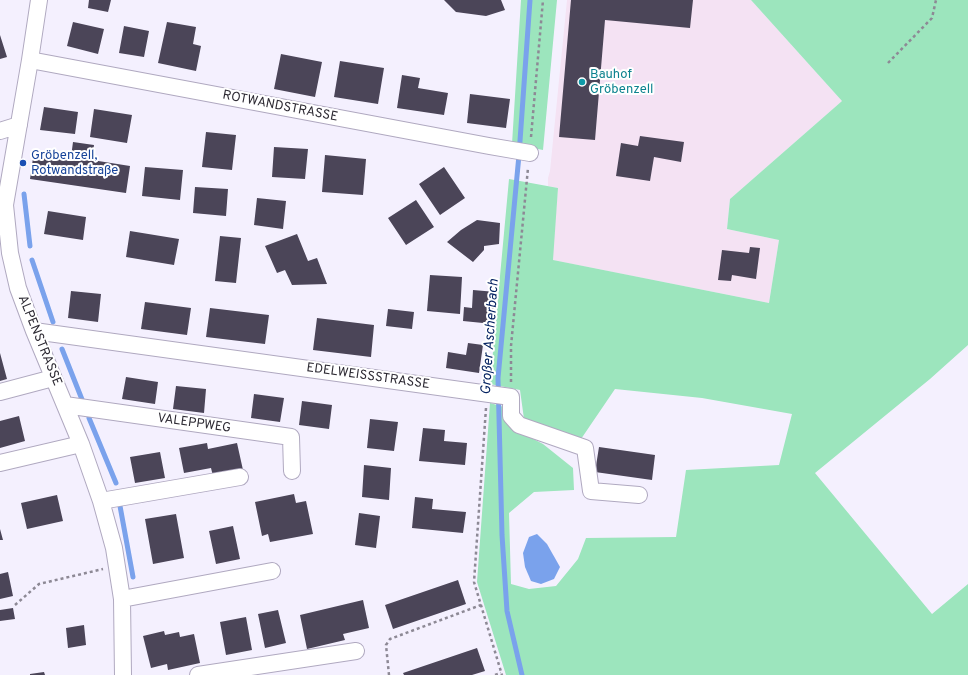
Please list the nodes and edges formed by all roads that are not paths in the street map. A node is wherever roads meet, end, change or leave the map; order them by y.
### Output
1 (39, 0) edge
2 (30, 60) junction
3 (19, 125) junction
4 (0, 131) edge
5 (521, 152) road end
6 (3, 206) edge
7 (34, 331) junction
8 (54, 378) junction
9 (0, 392) edge
10 (65, 405) junction
11 (82, 444) junction
12 (0, 463) edge
13 (292, 471) dead end
14 (240, 477) dead end
15 (639, 495) dead end
16 (101, 502) junction
17 (272, 570) dead end
18 (122, 599) junction
19 (356, 651) dead end
20 (123, 675) edge
21 (198, 675) edge

1 - 2 street, ALPENSTRASSE
2 - 3 street, ALPENSTRASSE
2 - 5 street, ROTWANDSTRASSE
3 - 4 street
3 - 6 street, ALPENSTRASSE
6 - 7 street, ALPENSTRASSE
7 - 8 street, ALPENSTRASSE
7 - 15 street, EDELWEISSSTRASSE
8 - 9 street
8 - 10 street, ALPENSTRASSE
10 - 11 street, ALPENSTRASSE
10 - 13 street, VALEPPWEG
11 - 12 street
11 - 16 street, ALPENSTRASSE
14 - 16 street
16 - 18 street, ALPENSTRASSE
17 - 18 street
18 - 20 street, ALPENSTRASSE
19 - 21 street

